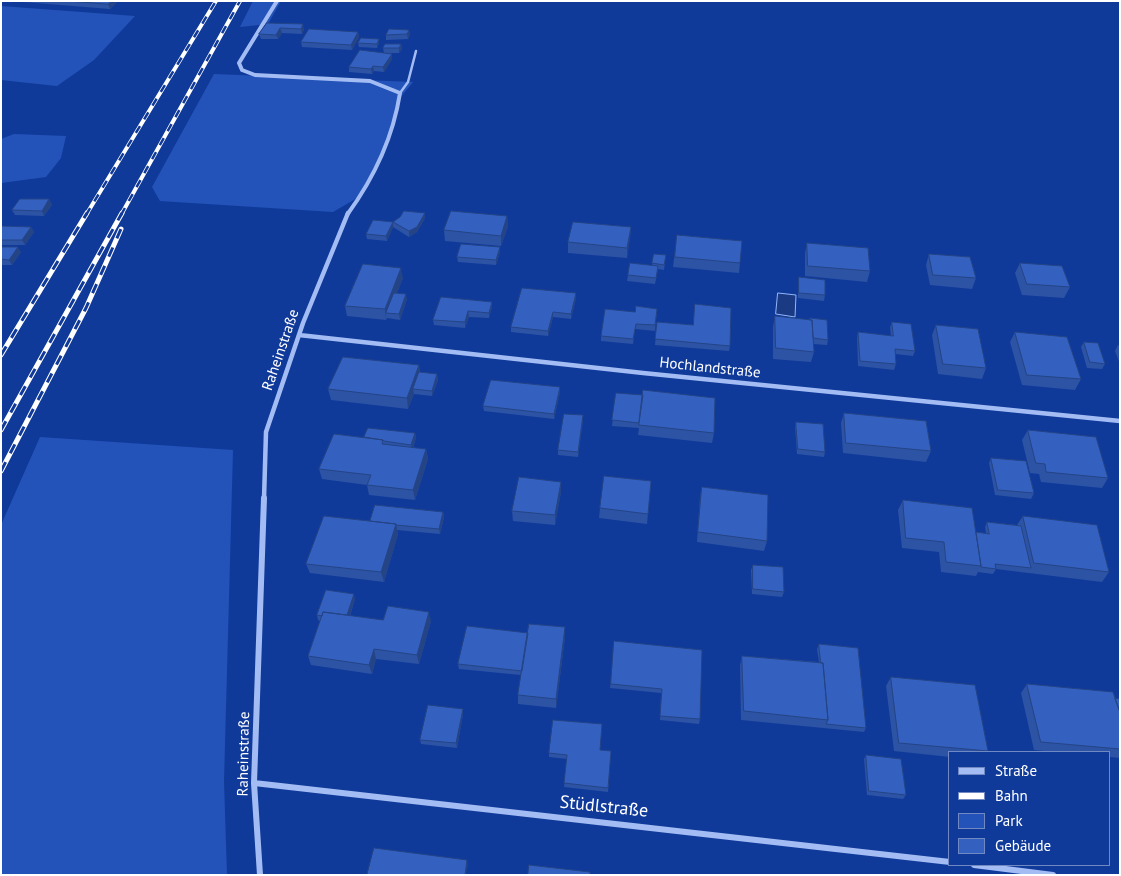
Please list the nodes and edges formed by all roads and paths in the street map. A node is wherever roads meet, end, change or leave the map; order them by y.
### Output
1 (277, 1) edge
2 (416, 51) dead end
3 (400, 93) junction
4 (298, 335) junction
5 (1120, 421) edge
6 (254, 783) junction
7 (948, 862) edge
8 (982, 866) edge
9 (260, 875) edge
10 (1053, 875) edge

1 - 3 street
2 - 3 lane
3 - 4 street, Raheinstraße
4 - 5 street, Hochlandstraße
4 - 6 street, Raheinstraße
6 - 7 street, Stüdlstraße
6 - 9 street, Raheinstraße
8 - 10 street

